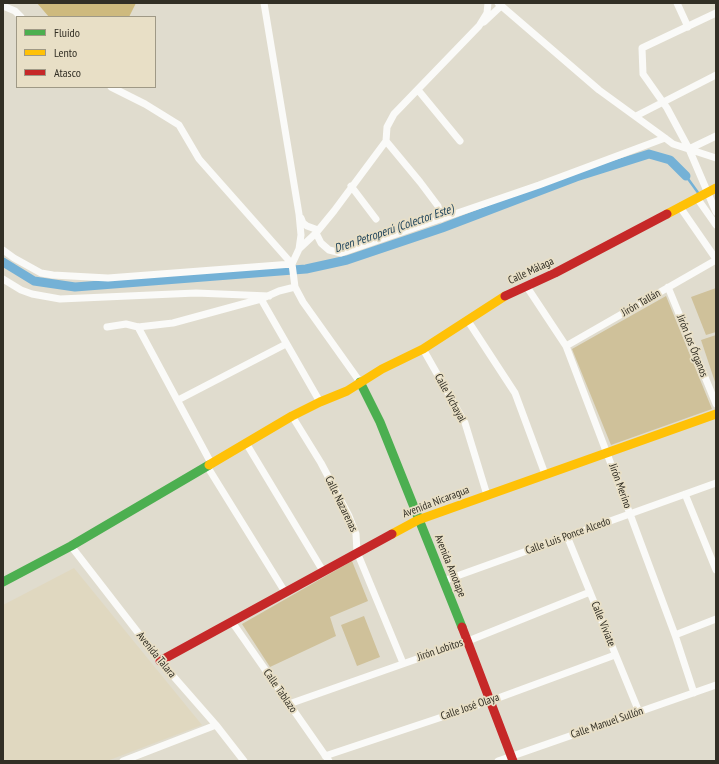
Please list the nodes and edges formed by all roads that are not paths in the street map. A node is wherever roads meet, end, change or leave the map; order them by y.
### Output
1 (264, 3) edge
2 (488, 3) edge
3 (676, 3) edge
4 (500, 5) edge
5 (3, 6) edge
6 (716, 13) edge
7 (20, 16) edge
8 (479, 26) junction
9 (688, 27) junction
10 (716, 74) edge
11 (112, 88) edge
12 (418, 90) junction
13 (662, 102) junction
14 (636, 116) junction
15 (716, 136) edge
16 (665, 138) junction
17 (386, 141) junction
18 (460, 141) dead end
19 (689, 149) junction
20 (716, 158) edge
21 (352, 186) junction
22 (716, 188) edge
23 (707, 193) junction
24 (697, 198) junction
25 (680, 207) junction
26 (716, 212) edge
27 (299, 214) junction
28 (376, 219) dead end
29 (441, 219) junction
30 (716, 225) edge
31 (317, 231) junction
32 (298, 249) junction
33 (3, 250) edge
34 (716, 260) edge
35 (292, 264) junction
36 (3, 279) edge
37 (295, 287) junction
38 (527, 287) junction
39 (668, 287) junction
40 (269, 296) junction
41 (261, 299) junction
42 (468, 321) junction
43 (107, 327) dead end
44 (138, 327) junction
45 (286, 344) junction
46 (566, 346) junction
47 (423, 349) junction
48 (360, 382) junction
49 (178, 400) junction
50 (320, 402) junction
51 (716, 404) edge
52 (716, 414) edge
53 (292, 416) junction
54 (246, 443) junction
55 (607, 452) junction
56 (209, 464) junction
57 (545, 474) junction
58 (716, 483) edge
59 (685, 494) junction
60 (487, 495) junction
61 (630, 514) junction
62 (418, 520) junction
63 (567, 536) junction
64 (71, 546) junction
65 (357, 552) junction
66 (716, 570) edge
67 (323, 571) junction
68 (444, 581) junction
69 (3, 582) edge
70 (285, 592) junction
71 (590, 592) junction
72 (716, 619) edge
73 (232, 622) junction
74 (675, 635) junction
75 (468, 640) junction
76 (615, 655) junction
77 (160, 661) junction
78 (403, 663) junction
79 (716, 685) edge
80 (694, 693) junction
81 (490, 701) junction
82 (288, 704) junction
83 (638, 712) junction
84 (216, 725) junction
85 (327, 758) edge
86 (512, 759) edge
87 (123, 761) edge
88 (244, 761) edge
89 (498, 761) edge

1 - 27 street
2 - 8 street
3 - 9 street
4 - 8 street
4 - 14 street
5 - 7 street
6 - 9 street
8 - 12 street
9 - 13 street
10 - 13 street
11 - 35 street
12 - 17 street
12 - 18 street
13 - 14 street
13 - 19 street
14 - 16 street
15 - 19 street
16 - 19 street
16 - 29 street
17 - 21 street
17 - 29 street
19 - 20 street
19 - 23 street
21 - 28 street
21 - 31 street
22 - 23 street, Calle Málaga
23 - 24 street, Calle Málaga
23 - 26 street
24 - 25 street, Calle Málaga
24 - 30 street
25 - 34 street
25 - 38 street, Calle Málaga
27 - 31 street
27 - 32 street
29 - 31 street
31 - 32 street
32 - 35 street
33 - 35 street
34 - 39 street, Jirón Tallán
35 - 37 street
36 - 40 street
37 - 40 street
37 - 48 street
38 - 42 street, Calle Málaga
38 - 46 street, Jirón Merino
39 - 46 street, Jirón Tallán
39 - 51 street, Jirón Los Órganos
40 - 41 street
41 - 44 street
41 - 45 street
42 - 47 street, Calle Málaga
42 - 57 street
43 - 44 street
44 - 49 street
45 - 49 street
45 - 50 street
46 - 55 street, Jirón Merino
47 - 48 street, Calle Málaga
47 - 60 street, Calle Vichayal
48 - 50 street, Calle Málaga
48 - 62 street, Avenida Amotape
49 - 56 street
50 - 53 street, Calle Málaga
52 - 55 street, Avenida Nicaragua
53 - 54 street, Calle Málaga
53 - 65 street, Calle Nazarenas
54 - 56 street, Calle Málaga
54 - 67 street
55 - 57 street, Avenida Nicaragua
55 - 61 street, Jirón Merino
56 - 64 street, Calle Málaga
56 - 70 street
57 - 60 street, Avenida Nicaragua
58 - 59 street, Calle Luis Ponce Alcedo
59 - 61 street, Calle Luis Ponce Alcedo
59 - 66 street
60 - 62 street, Avenida Nicaragua
61 - 63 street, Calle Luis Ponce Alcedo
61 - 74 street, Jirón Merino
62 - 65 street, Avenida Nicaragua
62 - 68 street, Avenida Amotape
63 - 68 street, Calle Luis Ponce Alcedo
63 - 71 street, Calle Viviate
64 - 69 street, Calle Málaga
64 - 77 street, Avenida Talara
65 - 67 street, Avenida Nicaragua
65 - 78 street, Calle Nazarenas
67 - 70 street, Avenida Nicaragua
68 - 75 street, Avenida Amotape
70 - 73 street, Avenida Nicaragua
71 - 75 street, Jirón Lobitos
71 - 76 street, Calle Viviate
72 - 74 street
73 - 77 street, Avenida Nicaragua
73 - 82 street, Calle Tablazo
74 - 80 street, Jirón Merino
75 - 78 street, Jirón Lobitos
75 - 81 street, Avenida Amotape
76 - 81 street, Calle José Olaya
76 - 83 street, Calle Viviate
77 - 84 street, Avenida Talara
78 - 82 street, Jirón Lobitos
79 - 80 street, Calle Manuel Sullón
80 - 83 street, Calle Manuel Sullón
81 - 85 street, Calle José Olaya
81 - 86 street, Avenida Amotape
82 - 85 street, Calle Tablazo
83 - 86 street, Calle Manuel Sullón
84 - 87 street
84 - 88 street, Avenida Talara
86 - 89 street, Calle Manuel Sullón

